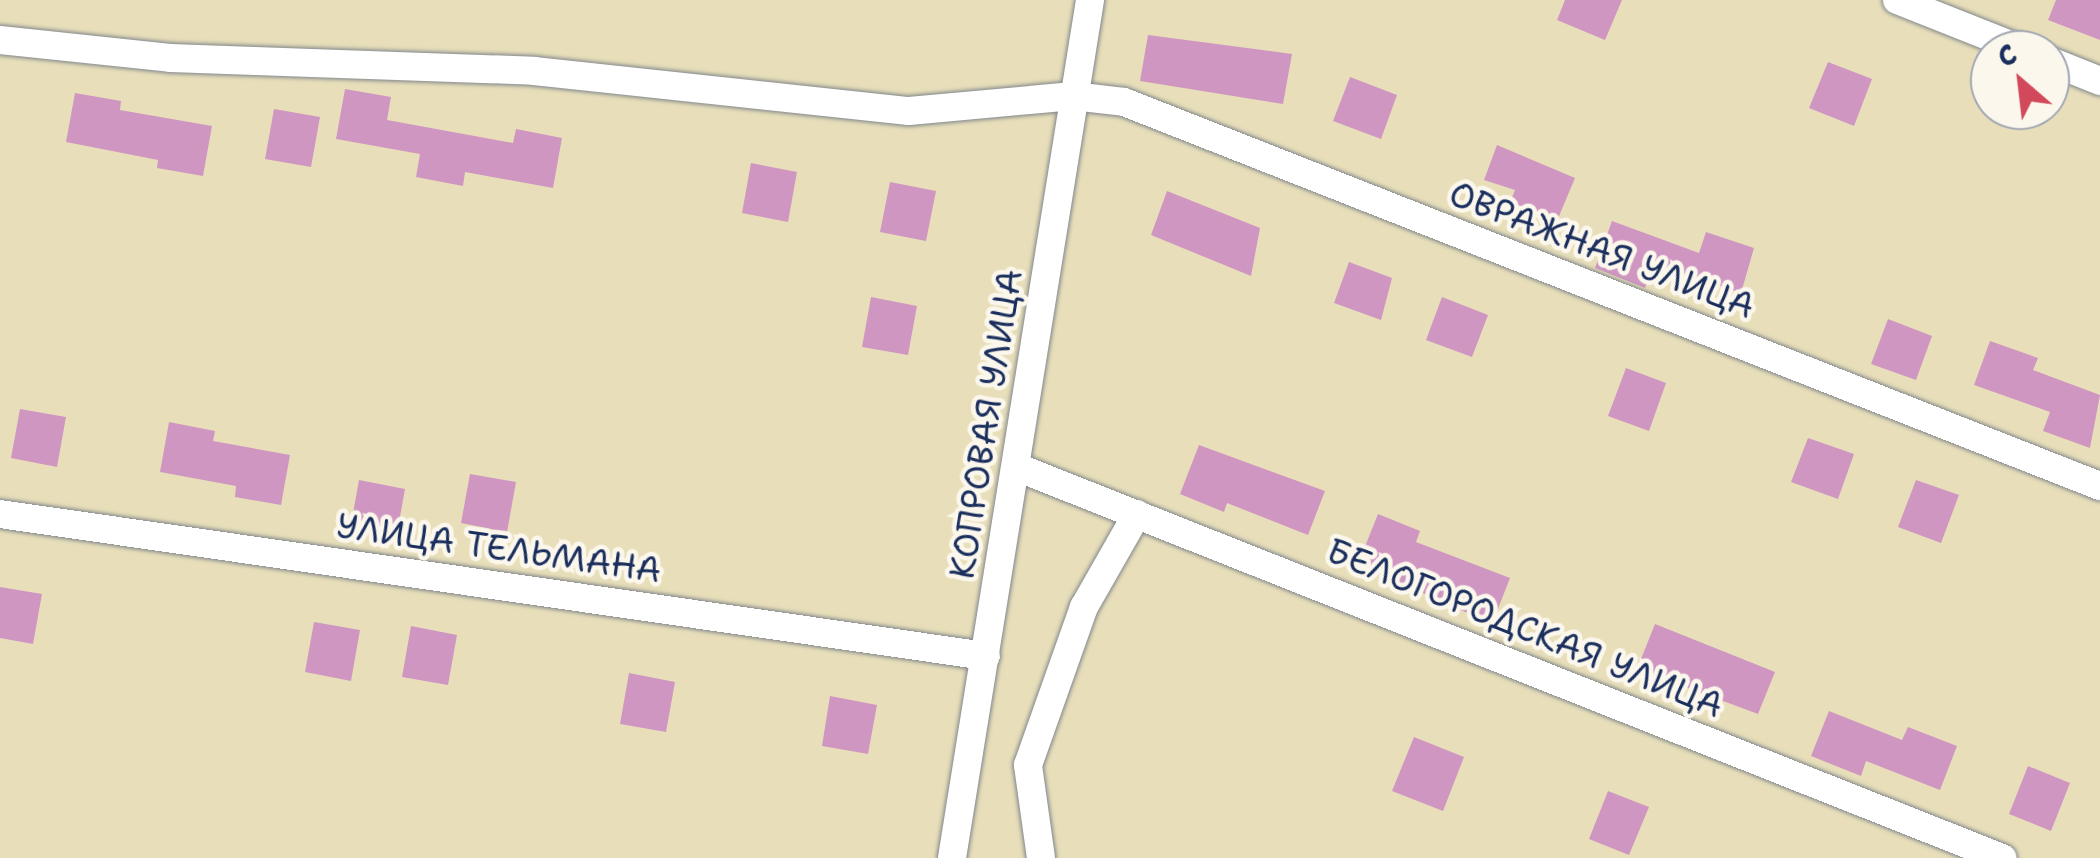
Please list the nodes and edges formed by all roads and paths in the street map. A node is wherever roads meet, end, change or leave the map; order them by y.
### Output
1 (1090, 0) edge
2 (1897, 0) edge
3 (1973, 30) edge
4 (0, 40) edge
5 (2070, 69) edge
6 (2100, 80) edge
7 (1073, 96) junction
8 (1019, 468) junction
9 (2100, 486) edge
10 (0, 514) edge
11 (1136, 514) junction
12 (986, 656) junction
13 (952, 858) edge
14 (1041, 858) edge
15 (2002, 858) edge

1 - 7 street, КОПРОВАЯ УЛИЦА
2 - 3 street
4 - 7 street, ОВРАЖНАЯ УЛИЦА
5 - 6 street
7 - 8 street, КОПРОВАЯ УЛИЦА
7 - 9 street, ОВРАЖНАЯ УЛИЦА
8 - 11 street, БЕЛОГОРОДСКАЯ УЛИЦА
8 - 12 street, КОПРОВАЯ УЛИЦА
10 - 12 street, УЛИЦА ТЕЛЬМАНА
11 - 14 street
11 - 15 street, БЕЛОГОРОДСКАЯ УЛИЦА
12 - 13 street, КОПРОВАЯ УЛИЦА

